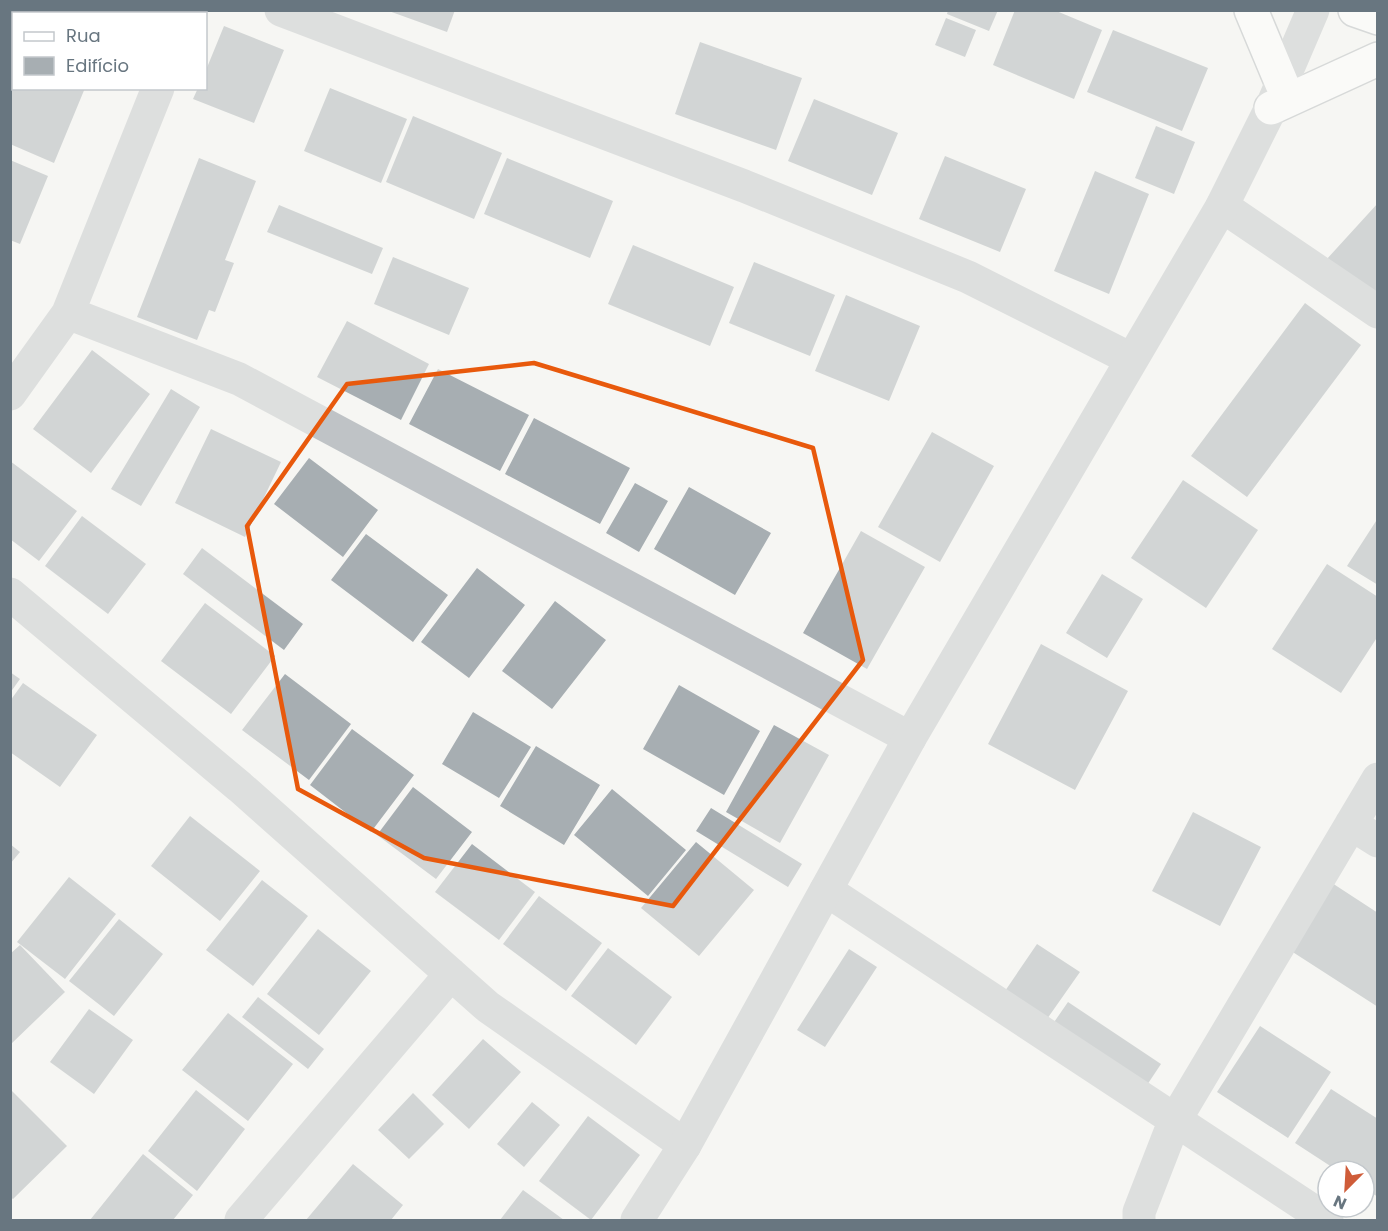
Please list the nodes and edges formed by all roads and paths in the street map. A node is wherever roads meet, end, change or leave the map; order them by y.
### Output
1 (281, 10) edge
2 (1251, 10) edge
3 (1313, 10) edge
4 (1355, 10) edge
5 (1377, 18) edge
6 (1377, 59) edge
7 (157, 90) edge
8 (1277, 96) junction
9 (1222, 206) junction
10 (1377, 312) edge
11 (68, 313) junction
12 (1131, 360) junction
13 (10, 394) edge
14 (10, 594) edge
15 (909, 738) junction
16 (1377, 779) edge
17 (1364, 832) edge
18 (826, 890) junction
19 (451, 974) junction
20 (1174, 1122) junction
21 (685, 1145) junction
22 (241, 1221) edge
23 (637, 1221) edge
24 (1139, 1221) edge
25 (1327, 1221) edge

1 - 12 street
2 - 8 main road
3 - 8 street
4 - 5 main road
6 - 8 main road
7 - 11 street
8 - 9 street
9 - 10 street
9 - 12 street
11 - 13 street
11 - 15 street
12 - 15 street
14 - 19 street
15 - 18 street
16 - 17 street
17 - 20 street
18 - 20 street
18 - 21 street
19 - 21 street
19 - 22 street
20 - 24 street
20 - 25 street
21 - 23 street

